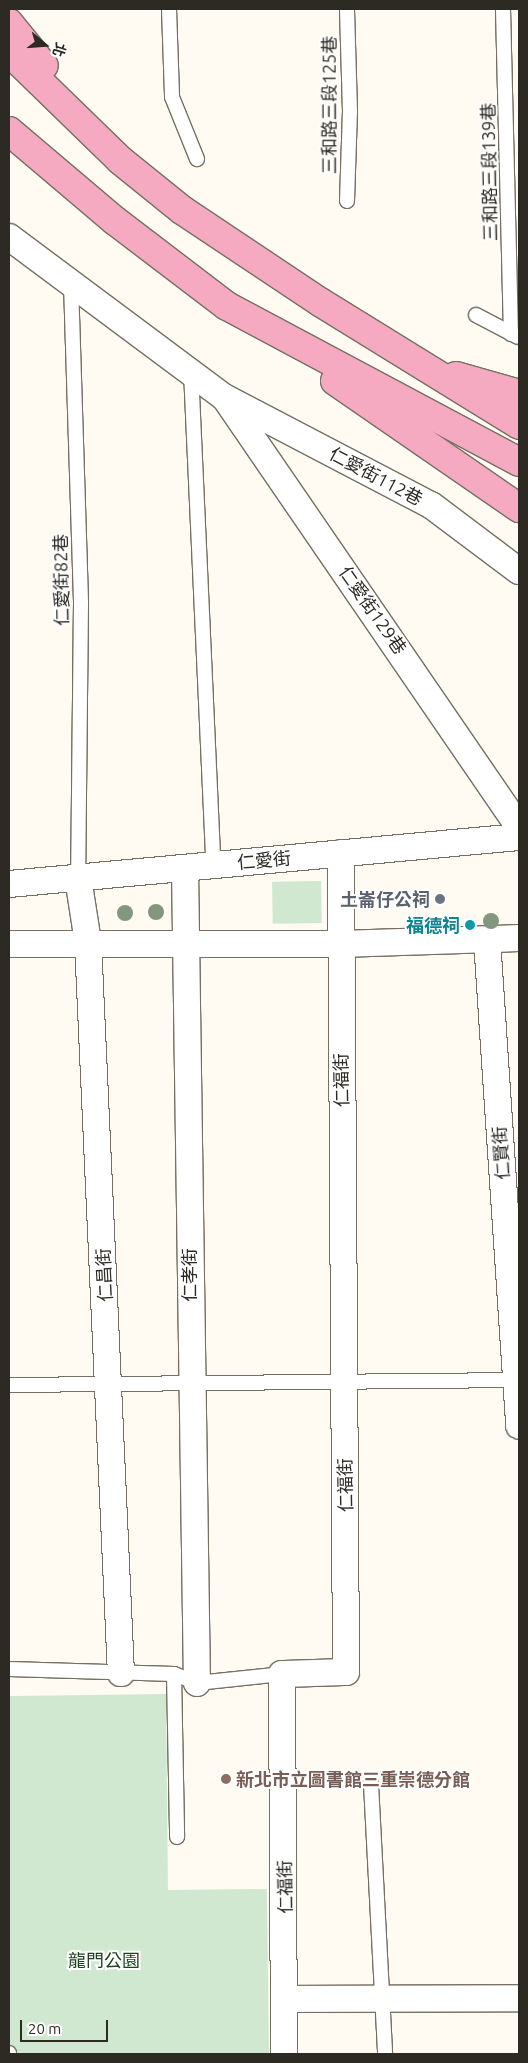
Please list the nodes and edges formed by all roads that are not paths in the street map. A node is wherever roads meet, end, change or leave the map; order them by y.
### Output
1 (169, 9) edge
2 (347, 9) edge
3 (503, 9) edge
4 (9, 23) edge
5 (9, 52) edge
6 (14, 132) edge
7 (197, 159) dead end
8 (120, 160) junction
9 (346, 202) dead end
10 (9, 237) edge
11 (71, 282) junction
12 (227, 306) junction
13 (476, 315) dead end
14 (515, 336) edge
15 (431, 369) junction
16 (191, 371) junction
17 (519, 394) edge
18 (224, 396) junction
19 (519, 425) edge
20 (519, 462) edge
21 (519, 508) edge
22 (519, 571) edge
23 (519, 827) edge
24 (519, 837) edge
25 (341, 853) junction
26 (213, 864) junction
27 (186, 868) junction
28 (78, 878) junction
29 (9, 884) edge
30 (519, 938) edge
31 (487, 940) junction
32 (88, 942) junction
33 (186, 942) junction
34 (9, 944) edge
35 (340, 944) junction
36 (516, 1380) junction
37 (344, 1381) junction
38 (9, 1385) edge
39 (190, 1385) junction
40 (109, 1386) junction
41 (519, 1426) edge
42 (9, 1669) edge
43 (121, 1673) junction
44 (282, 1674) junction
45 (185, 1679) junction
46 (371, 1784) dead end
47 (177, 1837) dead end
48 (382, 1997) junction
49 (519, 1998) edge
50 (284, 1999) junction
51 (284, 2054) edge
52 (385, 2054) edge

1 - 7 lane
2 - 9 lane, 三和路三段125巷
3 - 14 lane, 三和路三段139巷
4 - 8 highway
5 - 8 highway
6 - 12 highway
8 - 15 highway
10 - 11 street
11 - 16 street
11 - 28 lane, 仁愛街82巷
12 - 20 highway
12 - 21 highway
13 - 14 lane
15 - 17 highway
15 - 19 highway
16 - 18 street
16 - 26 lane
18 - 22 street, 仁愛街112巷
18 - 23 street, 仁愛街129巷
24 - 25 street, 仁愛街
25 - 26 street, 仁愛街
25 - 35 street, 仁福街
26 - 27 street, 仁愛街
27 - 28 street, 仁愛街
27 - 33 street, 仁孝街
28 - 29 street, 仁愛街
28 - 32 street, 仁昌街
30 - 31 street
31 - 35 street
31 - 36 street, 仁賢街
32 - 33 street
32 - 34 street
32 - 40 street, 仁昌街
33 - 35 street
33 - 39 street, 仁孝街
35 - 37 street, 仁福街
36 - 37 lane
36 - 41 street, 仁賢街
37 - 39 lane
37 - 44 street, 仁福街
38 - 40 lane
39 - 40 lane
39 - 45 street, 仁孝街
40 - 43 street, 仁昌街
42 - 43 lane
43 - 45 lane
44 - 45 lane
44 - 50 street, 仁福街
45 - 47 lane
46 - 48 lane
48 - 49 street
48 - 50 street
48 - 52 lane
50 - 51 street, 仁福街

